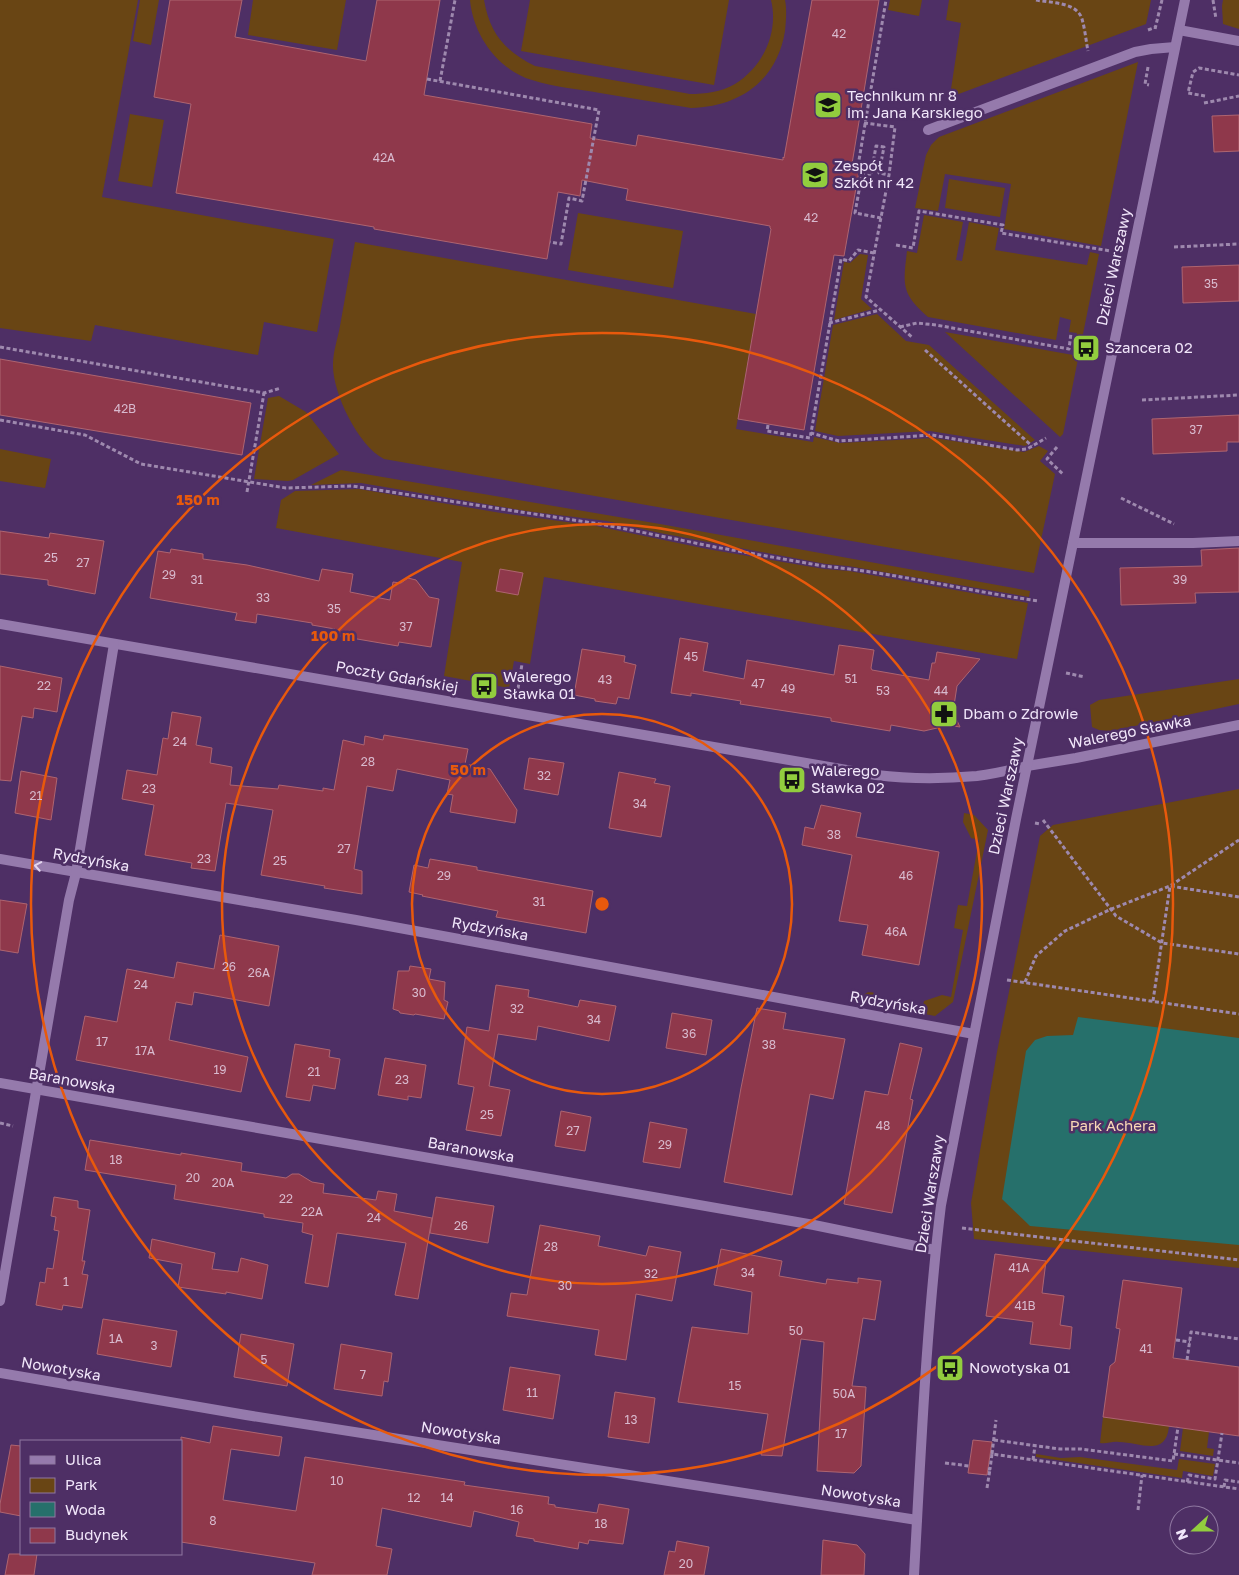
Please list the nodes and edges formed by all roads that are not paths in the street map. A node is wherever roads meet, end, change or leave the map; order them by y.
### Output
1 (1185, 0) edge
2 (1179, 30) junction
3 (1239, 41) edge
4 (1175, 47) junction
5 (928, 130) dead end
6 (1239, 541) edge
7 (1073, 543) junction
8 (0, 624) edge
9 (114, 644) junction
10 (1239, 725) edge
11 (1027, 766) junction
12 (0, 859) edge
13 (76, 872) junction
14 (974, 1034) junction
15 (0, 1083) edge
16 (36, 1090) junction
17 (935, 1250) junction
18 (0, 1301) edge
19 (0, 1373) edge
20 (917, 1520) junction
21 (914, 1575) edge

1 - 2 street, Dzieci Warszawy
2 - 3 street
2 - 4 street, Dzieci Warszawy
4 - 5 street
4 - 7 street, Dzieci Warszawy
6 - 7 street
7 - 11 street, Dzieci Warszawy
8 - 9 street, Poczty Gdańskiej
9 - 11 street, Poczty Gdańskiej
9 - 13 street
10 - 11 street, Walerego Sławka
11 - 14 street, Dzieci Warszawy
13 -> 12 street, Rydzyńska
13 - 14 street, Rydzyńska
13 - 16 street
14 - 17 street, Dzieci Warszawy
15 - 16 street, Baranowska
16 - 17 street, Baranowska
16 - 18 street
17 - 20 street, Dzieci Warszawy
19 - 20 street, Nowotyska
20 - 21 street, Dzieci Warszawy

